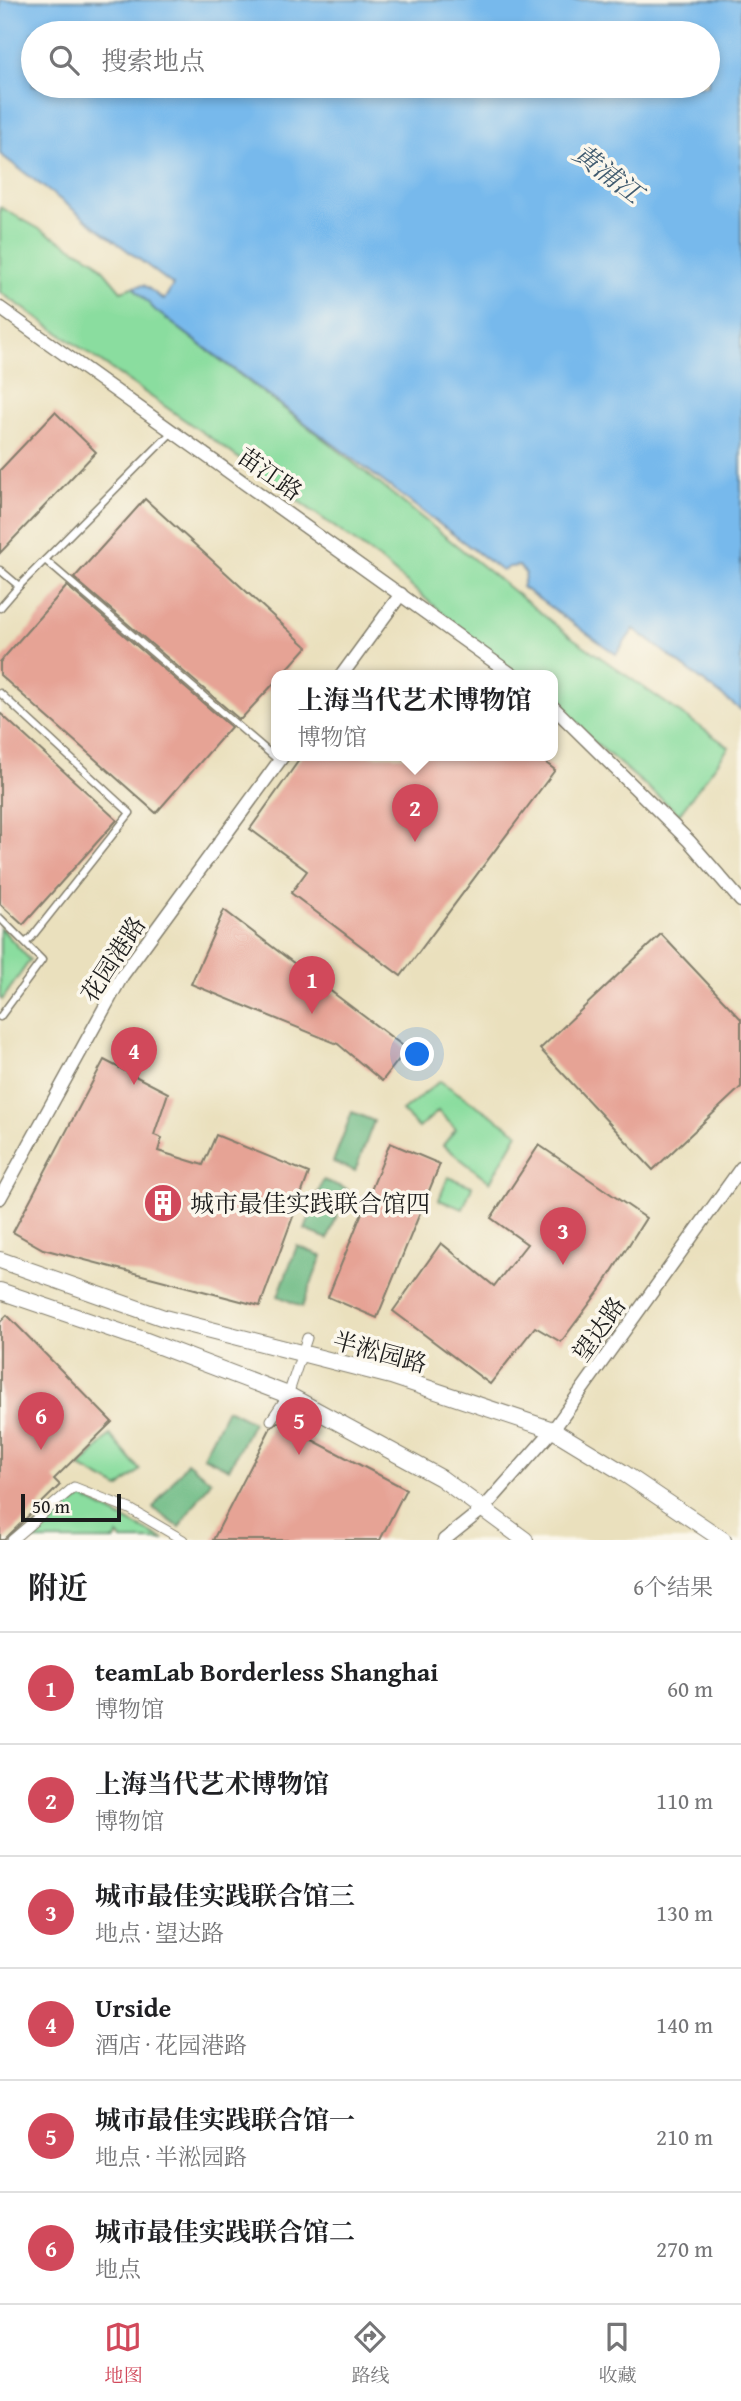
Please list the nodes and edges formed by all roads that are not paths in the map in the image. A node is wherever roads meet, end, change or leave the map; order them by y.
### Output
1 (0, 308) edge
2 (173, 431) junction
3 (45, 560) junction
4 (0, 570) edge
5 (19, 586) junction
6 (401, 594) junction
7 (0, 608) edge
8 (345, 670) edge
9 (506, 670) edge
10 (0, 693) edge
11 (558, 712) edge
12 (271, 751) edge
13 (280, 761) edge
14 (741, 901) edge
15 (0, 918) edge
16 (26, 942) junction
17 (0, 1017) edge
18 (741, 1168) edge
19 (0, 1198) edge
20 (0, 1260) edge
21 (0, 1291) edge
22 (307, 1338) dead end
23 (302, 1354) junction
24 (288, 1395) junction
25 (271, 1420) dead end
26 (552, 1430) junction
27 (484, 1508) junction
28 (12, 1540) edge
29 (183, 1540) edge
30 (444, 1540) edge
31 (525, 1540) edge
32 (723, 1540) edge

1 - 2 street, 苗江路
2 - 3 lane
2 - 6 street, 苗江路
3 - 5 lane
3 - 12 lane
4 - 5 lane
5 - 7 lane
6 - 8 street
6 - 9 street, 苗江路
10 - 16 lane
11 - 14 street
13 - 19 street, 花园港路
15 - 16 lane
16 - 17 lane
18 - 26 street, 望达路
20 - 23 main road, 半淞园路
21 - 24 main road
22 - 23 street
23 - 24 street
23 - 26 main road, 半淞园路
24 - 25 street
24 - 27 main road
26 - 27 street, 望达路
26 - 32 main road, 半淞园路
27 - 30 street, 望达路
27 - 31 main road
28 - 29 street

